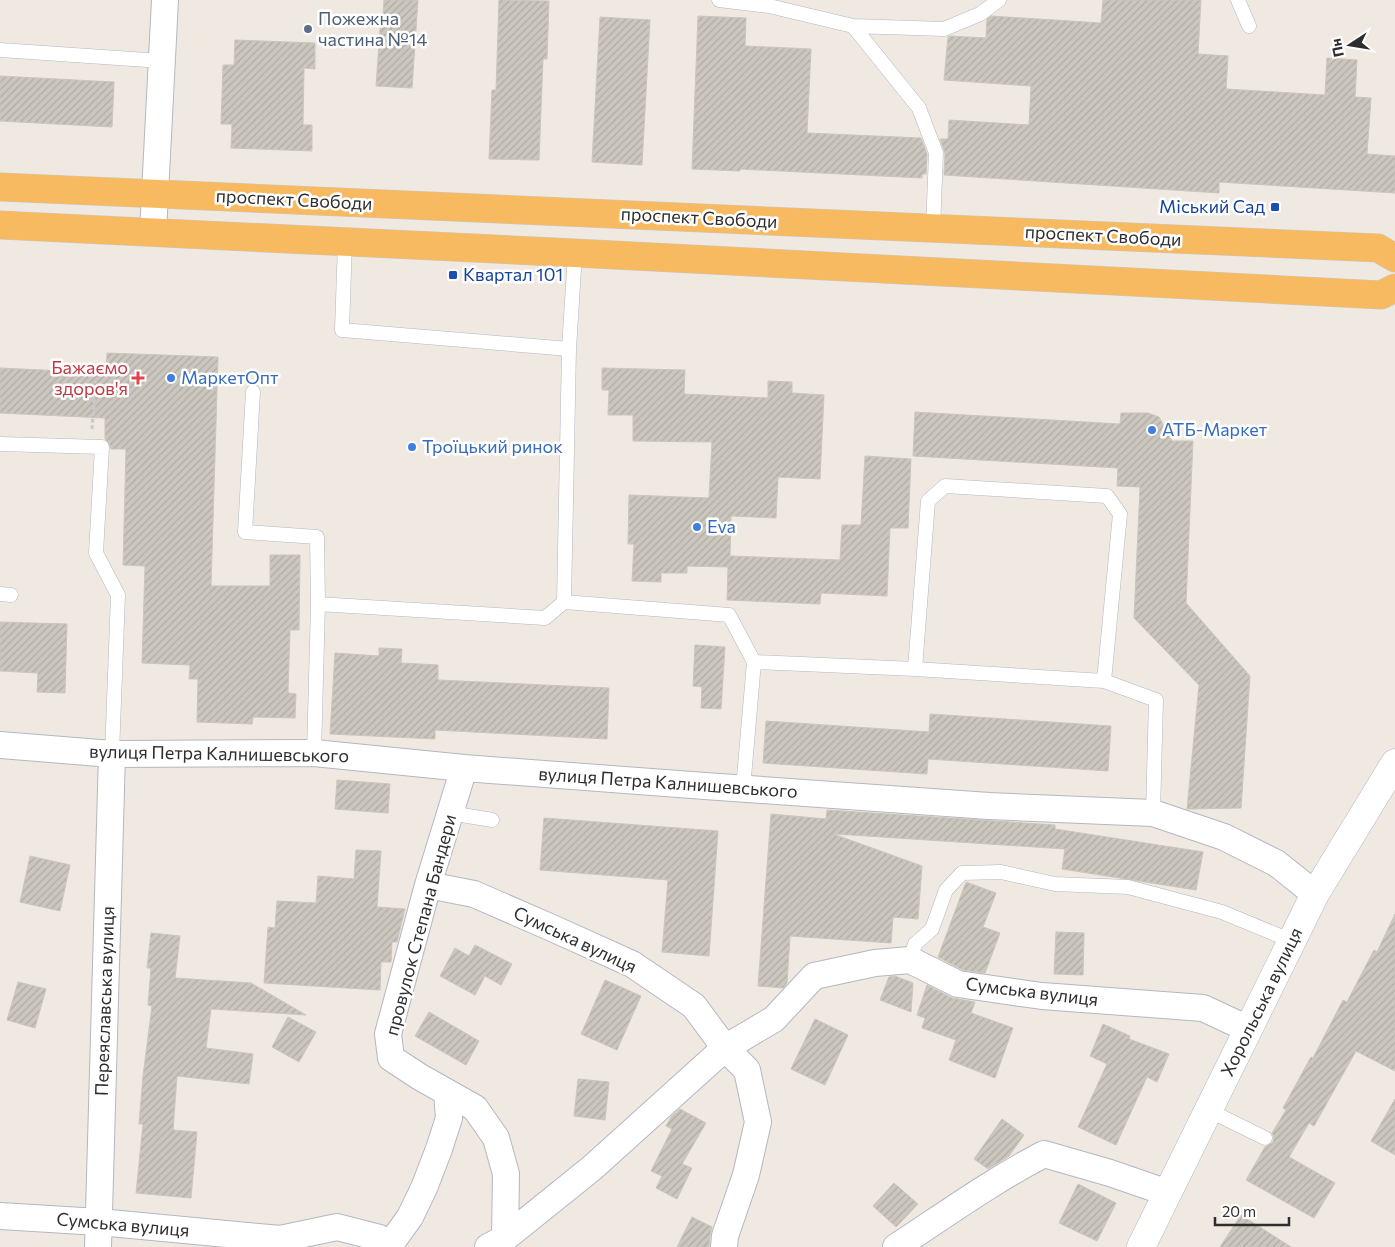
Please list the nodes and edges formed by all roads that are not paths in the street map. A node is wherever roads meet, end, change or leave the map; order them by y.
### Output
1 (165, 0) edge
2 (719, 0) edge
3 (999, 0) edge
4 (1238, 0) edge
5 (853, 26) junction
6 (1249, 26) dead end
7 (0, 50) edge
8 (162, 60) junction
9 (0, 187) edge
10 (156, 194) junction
11 (0, 225) edge
12 (932, 229) junction
13 (153, 232) junction
14 (345, 242) junction
15 (575, 252) junction
16 (1395, 258) edge
17 (1395, 288) edge
18 (569, 349) junction
19 (252, 392) dead end
20 (0, 444) edge
21 (564, 602) junction
22 (318, 604) junction
23 (754, 662) junction
24 (915, 669) junction
25 (1104, 681) junction
26 (0, 745) edge
27 (314, 753) junction
28 (112, 754) junction
29 (1395, 763) edge
30 (464, 768) junction
31 (744, 789) junction
32 (450, 813) junction
33 (1153, 813) junction
34 (492, 820) dead end
35 (428, 885) junction
36 (1315, 894) junction
37 (1292, 941) junction
38 (910, 960) junction
39 (1248, 1029) junction
40 (725, 1048) junction
41 (447, 1093) junction
42 (1208, 1110) junction
43 (1265, 1138) dead end
44 (1168, 1192) junction
45 (0, 1216) edge
46 (98, 1234) edge
47 (497, 1242) edge
48 (389, 1247) edge
49 (724, 1247) edge
50 (896, 1247) edge
51 (1141, 1247) edge

1 - 8 street
2 - 5 lane
3 - 5 lane
4 - 6 lane
5 - 12 lane
7 - 8 lane
8 - 10 street
9 - 10 highway, проспект Свободи
10 - 12 highway, проспект Свободи
10 - 13 street
11 - 13 highway
12 - 16 highway, проспект Свободи
13 - 14 highway
14 - 15 highway
14 - 18 lane
15 - 17 highway
15 - 18 lane
18 - 21 lane
19 - 22 lane
20 - 28 lane
21 - 22 lane
21 - 23 lane
22 - 27 lane
23 - 24 lane
23 - 31 lane
24 - 25 lane
24 - 25 lane
25 - 33 lane
26 - 28 street, вулиця Петра Калнишевського
27 - 28 street, вулиця Петра Калнишевського
27 - 30 street, вулиця Петра Калнишевського
28 - 46 street, Переяславська вулиця
29 - 36 street, Хорольська вулиця
30 - 31 street, вулиця Петра Калнишевського
30 - 32 street, провулок Степана Бандери
31 - 33 street, вулиця Петра Калнишевського
32 - 34 lane
32 - 35 street, провулок Степана Бандери
33 - 36 street, вулиця Петра Калнишевського
35 - 40 street, Сумська вулиця
35 - 41 street, провулок Степана Бандери
36 - 37 street, Хорольська вулиця
37 - 38 lane
37 - 39 street, Хорольська вулиця
38 - 39 street, Сумська вулиця
38 - 40 street
39 - 42 street, Хорольська вулиця
40 - 47 street
40 - 49 street, Сумська вулиця
41 - 47 street, провулок Степана Бандери
41 - 48 street
42 - 43 lane
42 - 44 street, Хорольська вулиця
44 - 50 street
44 - 51 street, Хорольська вулиця
45 - 46 street, Сумська вулиця
46 - 48 street, Сумська вулиця

